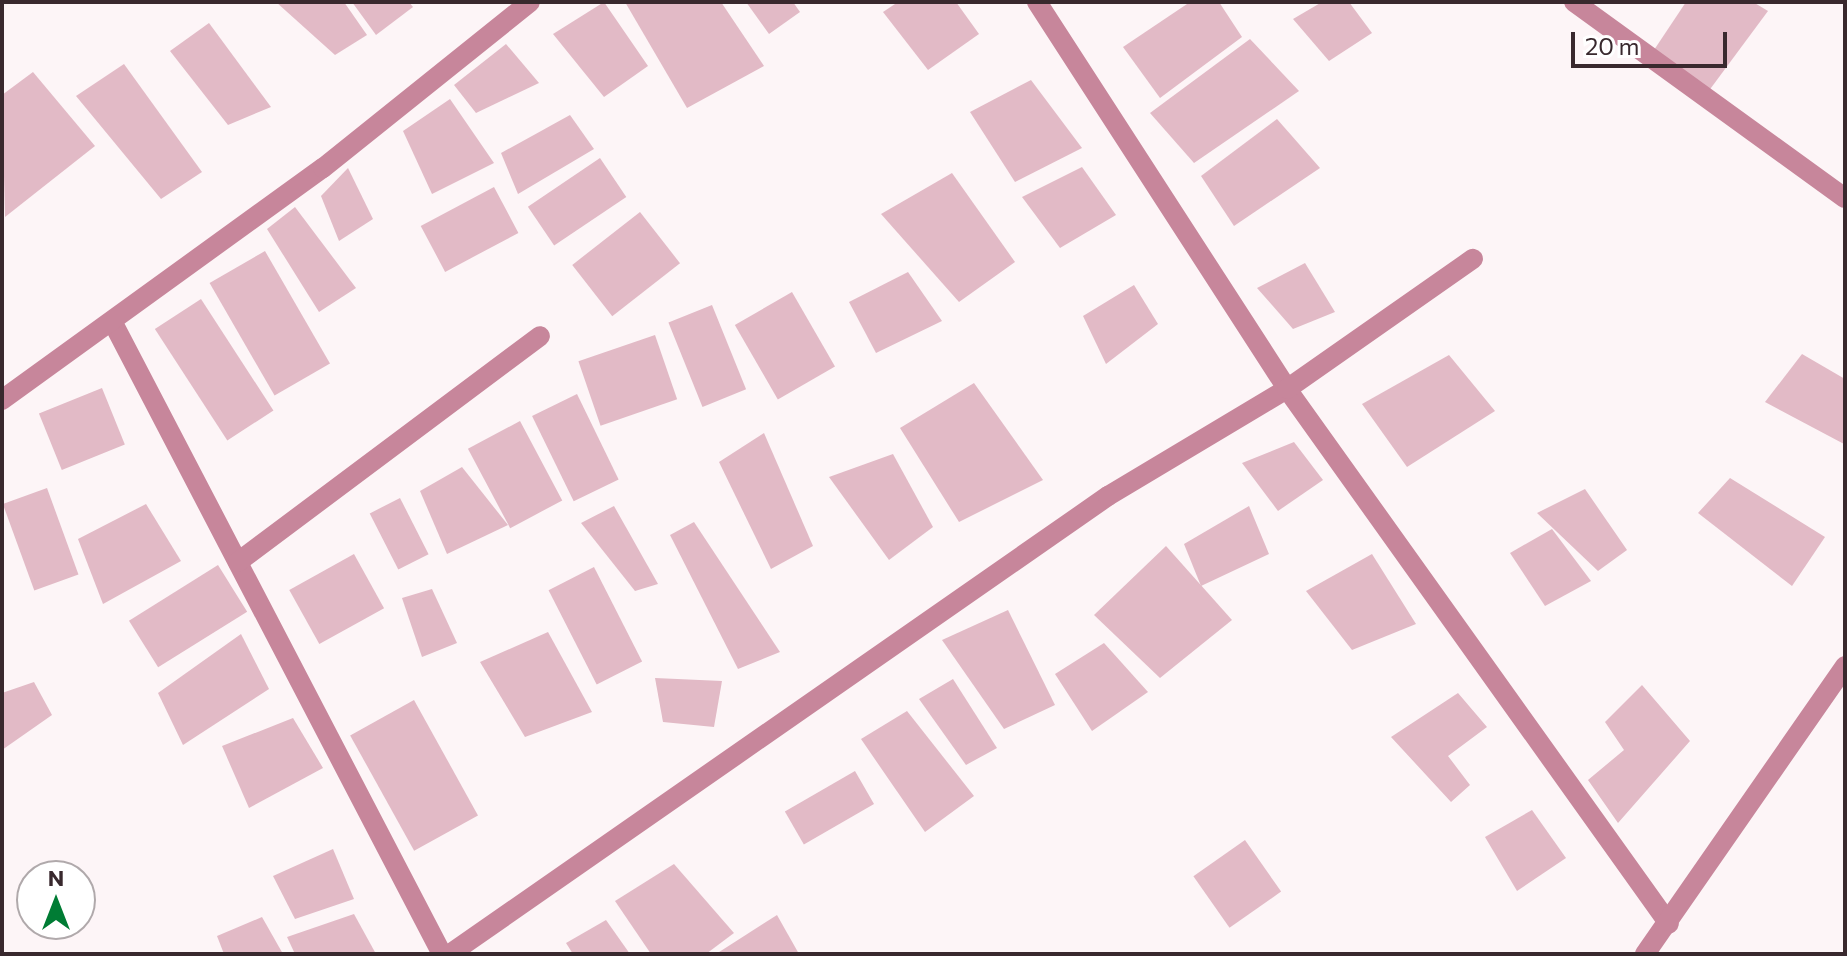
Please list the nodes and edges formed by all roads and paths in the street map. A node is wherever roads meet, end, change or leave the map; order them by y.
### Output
1 (530, 2) edge
2 (1037, 2) edge
3 (1574, 2) edge
4 (1845, 198) edge
5 (1473, 259) dead end
6 (112, 321) junction
7 (540, 336) dead end
8 (1287, 389) junction
9 (2, 400) edge
10 (238, 562) junction
11 (1845, 666) edge
12 (1669, 924) junction
13 (442, 954) edge
14 (450, 954) edge
15 (1645, 954) edge

1 - 6 street
2 - 8 street
3 - 4 street
5 - 8 street
6 - 9 street
6 - 10 street
7 - 10 street
8 - 12 street
8 - 14 street
10 - 13 street
11 - 12 street
12 - 15 street

